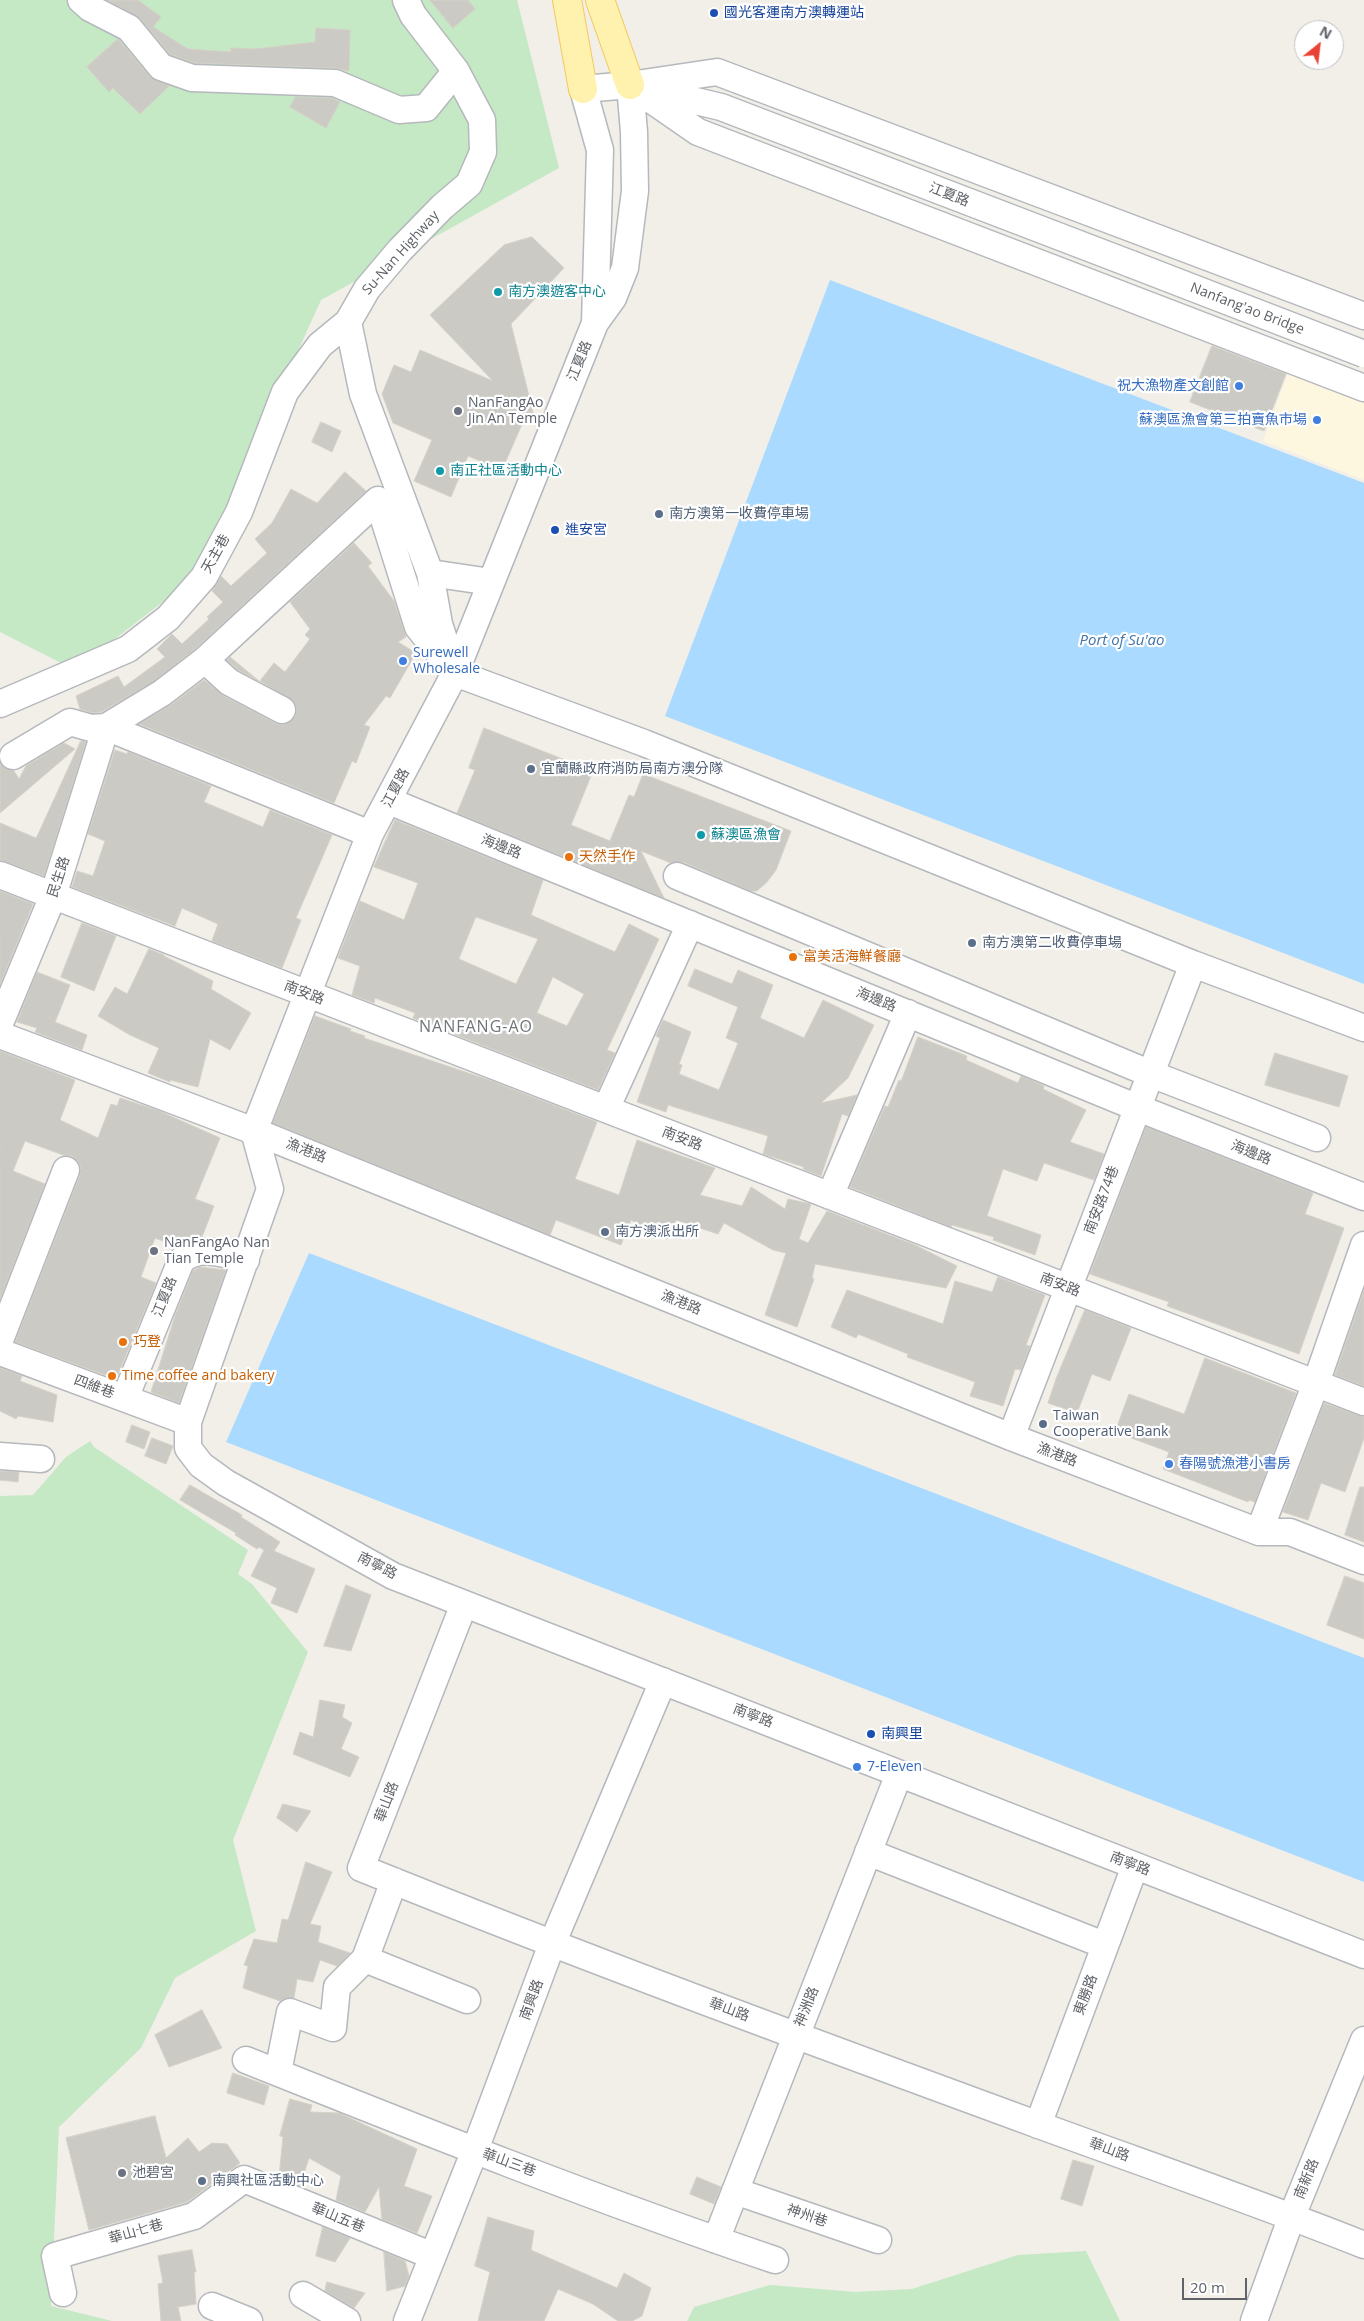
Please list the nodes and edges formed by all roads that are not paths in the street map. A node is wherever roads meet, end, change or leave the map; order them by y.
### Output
1 (81, 0) edge
2 (406, 0) edge
3 (567, 0) edge
4 (600, 0) edge
5 (456, 71) junction
6 (630, 85) junction
7 (583, 89) junction
8 (1131, 264) joint
9 (1359, 314) edge
10 (348, 322) junction
11 (596, 323) junction
12 (1364, 354) edge
13 (1330, 375) junction
14 (1364, 388) edge
15 (430, 573) junction
16 (491, 582) junction
17 (205, 660) junction
18 (454, 673) junction
19 (0, 704) edge
20 (282, 710) dead end
21 (106, 727) junction
22 (14, 756) dead end
23 (389, 801) junction
24 (370, 834) junction
25 (0, 876) edge
26 (676, 876) dead end
27 (53, 896) junction
28 (690, 924) junction
29 (1193, 964) junction
30 (307, 994) junction
31 (908, 1013) junction
32 (0, 1023) edge
33 (1364, 1028) edge
34 (0, 1035) edge
35 (1151, 1074) junction
36 (1138, 1108) junction
37 (606, 1110) junction
38 (254, 1131) junction
39 (1317, 1138) dead end
40 (66, 1170) dead end
41 (830, 1196) junction
42 (1364, 1197) edge
43 (1364, 1245) edge
44 (246, 1260) junction
45 (1068, 1289) junction
46 (0, 1340) edge
47 (0, 1352) edge
48 (1316, 1383) junction
49 (125, 1398) junction
50 (1364, 1402) edge
51 (188, 1422) junction
52 (1011, 1437) junction
53 (0, 1456) edge
54 (40, 1459) dead end
55 (1259, 1532) junction
56 (1364, 1561) edge
57 (464, 1604) junction
58 (663, 1681) junction
59 (899, 1774) junction
60 (868, 1852) junction
61 (1135, 1866) junction
62 (394, 1881) junction
63 (552, 1944) junction
64 (1104, 1945) junction
65 (1364, 1955) edge
66 (365, 1959) junction
67 (466, 2000) dead end
68 (796, 2035) junction
69 (1364, 2040) edge
70 (246, 2060) dead end
71 (278, 2072) junction
72 (1038, 2125) junction
73 (475, 2150) junction
74 (244, 2179) joint
75 (735, 2192) junction
76 (1292, 2216) junction
77 (716, 2240) junction
78 (878, 2240) dead end
79 (1364, 2246) edge
80 (433, 2256) junction
81 (775, 2260) dead end
82 (63, 2293) dead end
83 (303, 2296) dead end
84 (212, 2306) dead end
85 (249, 2321) edge
86 (347, 2321) edge
87 (408, 2321) edge
88 (1254, 2321) edge

1 - 5 street
2 - 5 street, Su-Nan Highway
3 - 7 main road
4 - 6 main road
5 - 10 street, Su-Nan Highway
6 - 7 street
6 - 8 street, 江夏路
6 - 9 street
6 - 11 street, 江夏路
6 - 13 street
7 - 11 street, 江夏路
8 - 12 street, Nanfang'ao Bridge, bridge
9 - 13 street
10 - 15 street
10 - 19 street, 天主巷
11 - 16 street, 江夏路
13 - 14 street
15 - 16 street
15 - 18 street
16 - 18 street, 江夏路
17 - 18 street
17 - 20 street
17 - 21 street
18 - 23 street, 江夏路
18 - 29 street
21 - 22 street
21 - 24 street
21 - 27 street, 民生路
23 - 24 street, 江夏路
23 - 28 street, 海邊路
24 - 30 street, 江夏路
25 - 27 street, 南安路
26 - 35 street
27 - 30 street, 南安路
27 - 32 street, 民生路
28 - 31 street, 海邊路
28 - 37 street
29 - 33 street
29 - 35 street, 南安路74巷
30 - 37 street, 南安路
30 - 38 street, 江夏路
31 - 36 street, 海邊路
31 - 41 street
34 - 38 street, 漁港路
35 - 36 street, 南安路74巷
35 - 39 street
36 - 42 street, 海邊路
36 - 45 street, 南安路74巷
37 - 41 street, 南安路
38 - 44 street
38 - 52 street, 漁港路
40 - 46 street
41 - 45 street, 南安路
43 - 48 street
44 - 49 street, 江夏路
44 - 51 street
45 - 48 street, 南安路
45 - 52 street, 南安路74巷
47 - 49 street, 四維巷
48 - 50 street, 南安路
48 - 55 street
49 - 51 street, 四維巷
51 - 57 street, 南寧路
52 - 55 street, 漁港路
53 - 54 street
55 - 56 street, 漁港路
57 - 58 street, 南寧路
57 - 62 street, 華山路
58 - 59 street, 南寧路
58 - 63 street, 南興路
59 - 60 street, 神洲路
59 - 61 street, 南寧路
60 - 64 street
60 - 68 street, 神洲路
61 - 64 street, 東勝路
61 - 65 street, 南寧路
62 - 63 street, 華山路
62 - 66 street
63 - 68 street, 華山路
63 - 73 street, 南興路
64 - 72 street, 東勝路
66 - 67 street
66 - 71 street
68 - 72 street, 華山路
68 - 75 street, 神洲路
69 - 76 street, 南新路
70 - 71 street, 華山三巷
71 - 73 street, 華山三巷
72 - 76 street, 華山路
73 - 77 street, 華山三巷
73 - 80 street, 南興路
74 - 80 street, 華山五巷
74 - 82 street, 華山七巷
75 - 77 street, 神洲路
75 - 78 street, 神州巷
76 - 79 street, 華山路
76 - 88 street, 南新路
77 - 81 street, 華山三巷
80 - 87 street, 南興路
83 - 86 street
84 - 85 street

